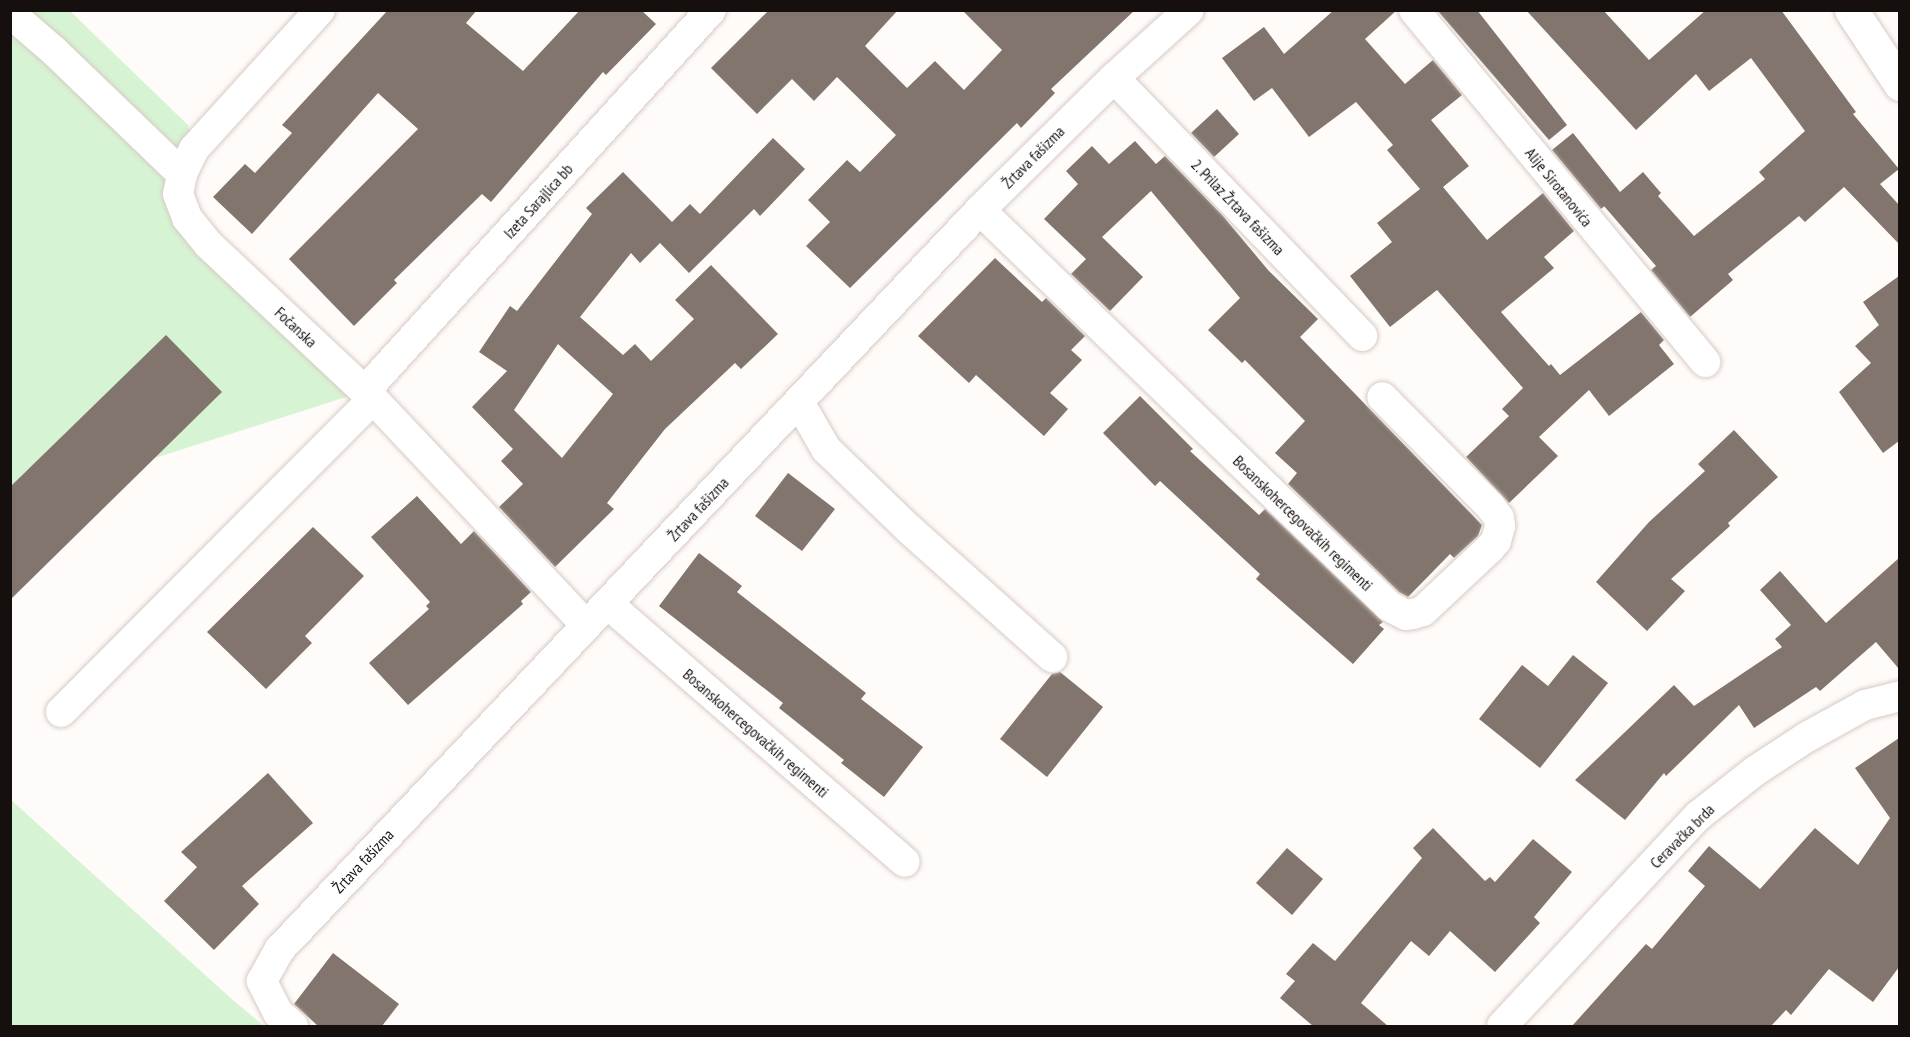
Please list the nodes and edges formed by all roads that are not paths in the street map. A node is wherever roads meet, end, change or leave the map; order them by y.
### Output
1 (320, 10) edge
2 (711, 10) edge
3 (1189, 10) edge
4 (1414, 10) edge
5 (1851, 10) edge
6 (10, 13) edge
7 (1114, 78) junction
8 (1899, 84) edge
9 (182, 174) junction
10 (980, 210) junction
11 (1362, 336) dead end
12 (1705, 362) dead end
13 (369, 395) junction
14 (1382, 397) dead end
15 (799, 402) junction
16 (608, 604) junction
17 (586, 625) junction
18 (1052, 657) dead end
19 (1899, 696) edge
20 (61, 712) dead end
21 (904, 862) dead end
22 (293, 1026) edge
23 (1502, 1026) edge

1 - 9 street, Fočanska
2 - 13 street, Izeta Sarajlica bb
3 - 7 street, Žrtava fašizma
4 - 12 street, Alije Sirotanovića
5 - 8 main road
6 - 9 street
7 - 10 street, Žrtava fašizma
7 - 11 street, 2. Prilaz Žrtava fašizma
9 - 13 street, Fočanska
10 - 14 street, Bosanskohercegovačkih regimenti
10 - 15 street, Žrtava fašizma
13 - 17 street, Fočanska
13 - 20 street, Izeta Sarajlica bb
15 - 16 street, Žrtava fašizma
15 - 18 street
16 - 17 street, Žrtava fašizma
16 - 21 street, Bosanskohercegovačkih regimenti
17 - 22 street, Žrtava fašizma
19 - 23 street, Ceravačka brda

